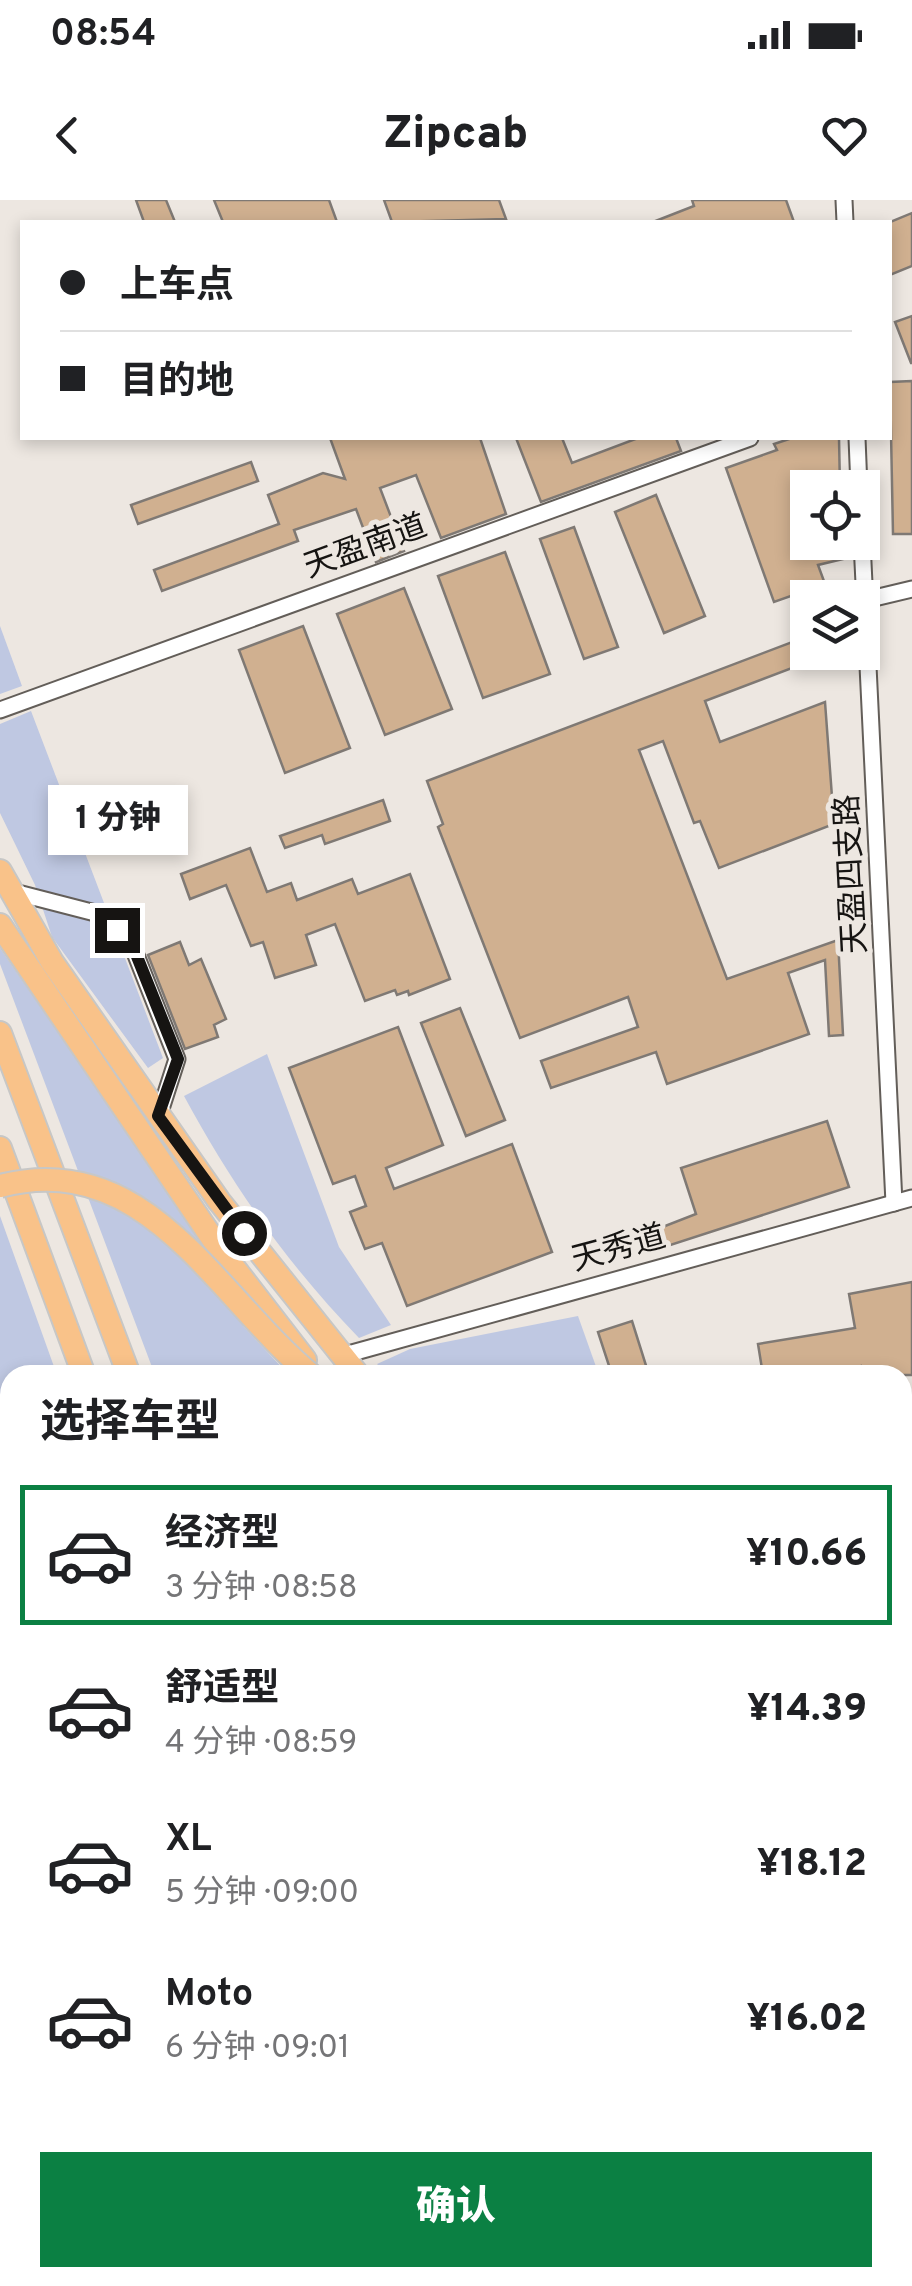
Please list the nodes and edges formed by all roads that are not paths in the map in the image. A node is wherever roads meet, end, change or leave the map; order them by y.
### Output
1 (744, 440) edge
2 (857, 440) edge
3 (859, 470) edge
4 (912, 589) edge
5 (880, 597) edge
6 (869, 670) edge
7 (0, 710) edge
8 (5, 881) edge
9 (0, 925) edge
10 (0, 1033) edge
11 (158, 1116) junction
12 (0, 1148) edge
13 (0, 1186) edge
14 (912, 1198) edge
15 (894, 1202) junction
16 (342, 1356) junction
17 (80, 1365) edge
18 (125, 1365) edge
19 (303, 1365) edge
20 (306, 1365) edge
21 (350, 1365) edge

1 - 7 street, 天盈南道
2 - 3 street
4 - 5 street
6 - 15 street, 天盈四支路
8 - 11 highway
8 - 11 street
9 - 20 highway, bridge
10 - 18 highway
11 - 16 highway
12 - 17 highway
13 - 19 highway, bridge
14 - 15 street, 天秀道
15 - 16 street, 天秀道
16 - 21 highway

